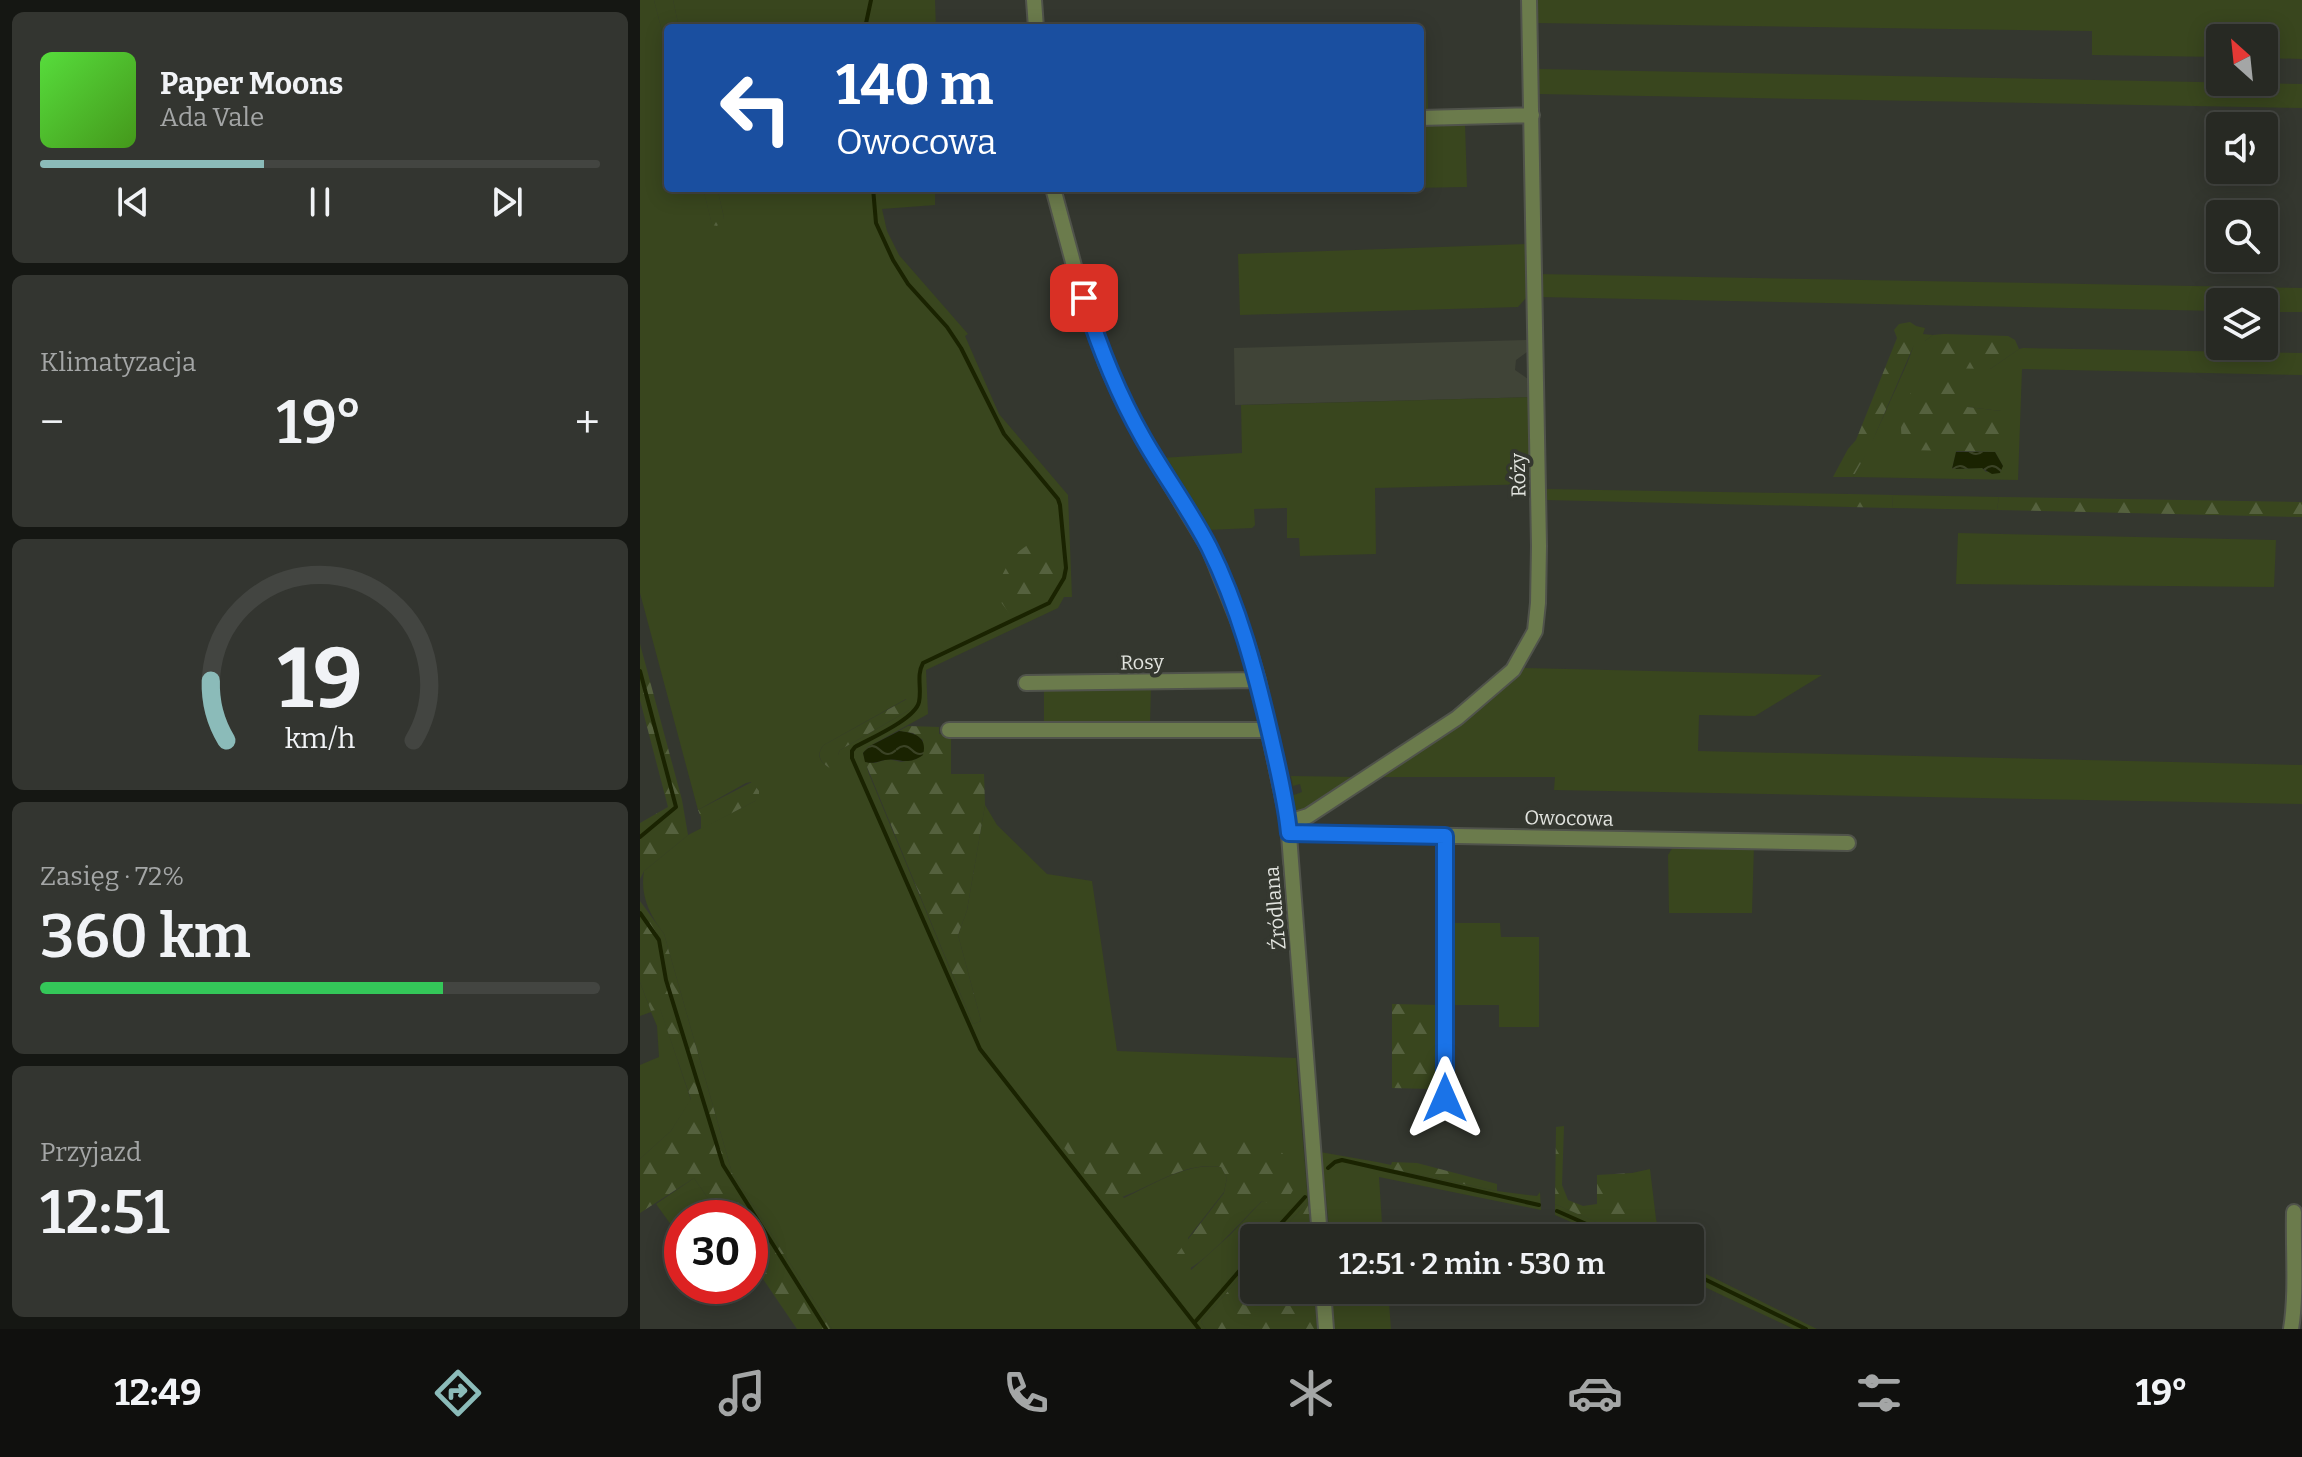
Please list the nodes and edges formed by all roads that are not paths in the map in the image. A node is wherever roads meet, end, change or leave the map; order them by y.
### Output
1 (1034, 0) edge
2 (1529, 0) edge
3 (1036, 24) edge
4 (1532, 115) junction
5 (1424, 118) edge
6 (1054, 192) edge
7 (1258, 680) junction
8 (1026, 683) dead end
9 (949, 730) dead end
10 (1269, 730) junction
11 (1288, 828) junction
12 (1445, 836) junction
13 (1848, 843) dead end
14 (1445, 1098) dead end
15 (2294, 1212) dead end
16 (1319, 1224) edge
17 (1324, 1304) edge
18 (1326, 1329) edge
19 (2291, 1329) edge

1 - 3 street
2 - 4 street, Róży
4 - 5 street
4 - 11 street, Róży
6 - 7 street, Źródlana
7 - 8 street, Rosy
7 - 10 street, Źródlana
9 - 10 street
10 - 11 street, Źródlana
11 - 12 street, Owocowa
11 - 16 street, Źródlana
12 - 13 street, Owocowa
12 - 14 street
15 - 19 street
17 - 18 street

